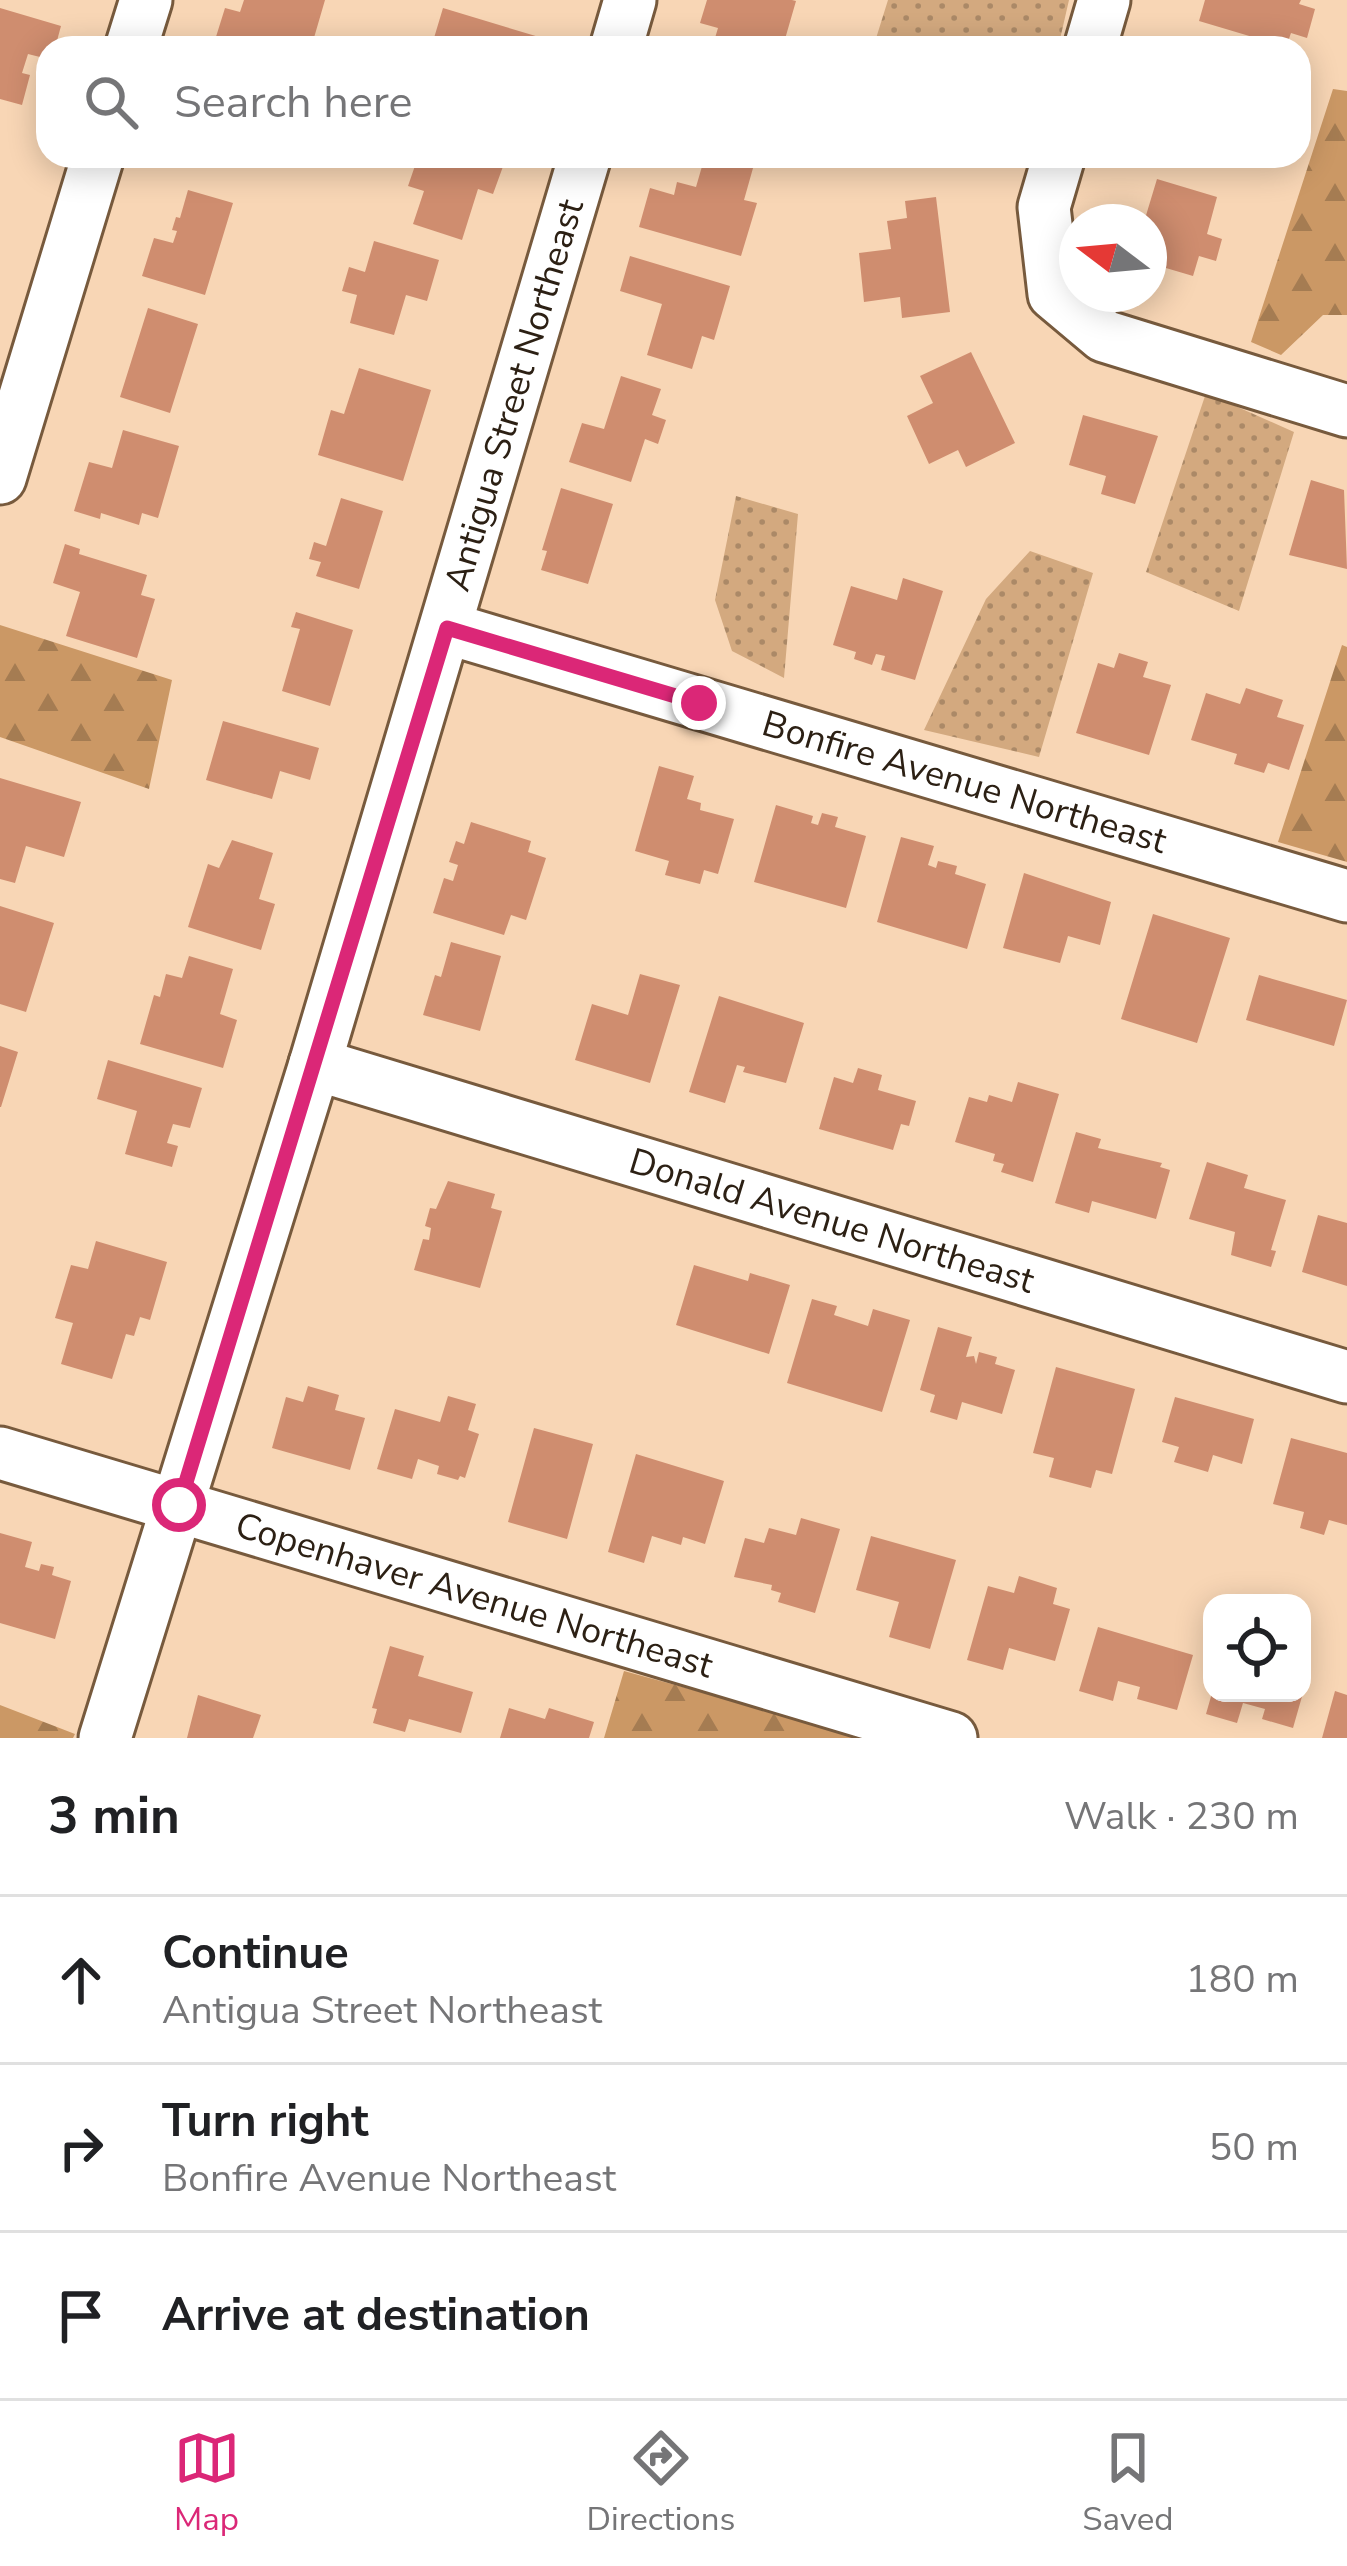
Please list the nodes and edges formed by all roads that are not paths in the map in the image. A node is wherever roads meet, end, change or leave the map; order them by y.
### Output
1 (146, 0) edge
2 (631, 0) edge
3 (1104, 0) edge
4 (135, 36) edge
5 (620, 36) edge
6 (1094, 36) edge
7 (94, 168) edge
8 (581, 168) edge
9 (1055, 168) edge
10 (1347, 410) edge
11 (0, 478) edge
12 (447, 628) junction
13 (1347, 896) edge
14 (315, 1064) junction
15 (1347, 1377) edge
16 (0, 1453) edge
17 (179, 1505) junction
18 (105, 1738) edge
19 (951, 1738) edge

1 - 4 street
2 - 5 street
3 - 6 street
7 - 11 street
8 - 12 street, Antigua Street Northeast
9 - 10 street
12 - 13 street, Bonfire Avenue Northeast
12 - 14 street, Antigua Street Northeast
14 - 15 street, Donald Avenue Northeast
14 - 17 street, Antigua Street Northeast
16 - 17 street, Copenhaver Avenue Northeast
17 - 18 street, Antigua Street Northeast
17 - 19 street, Copenhaver Avenue Northeast

